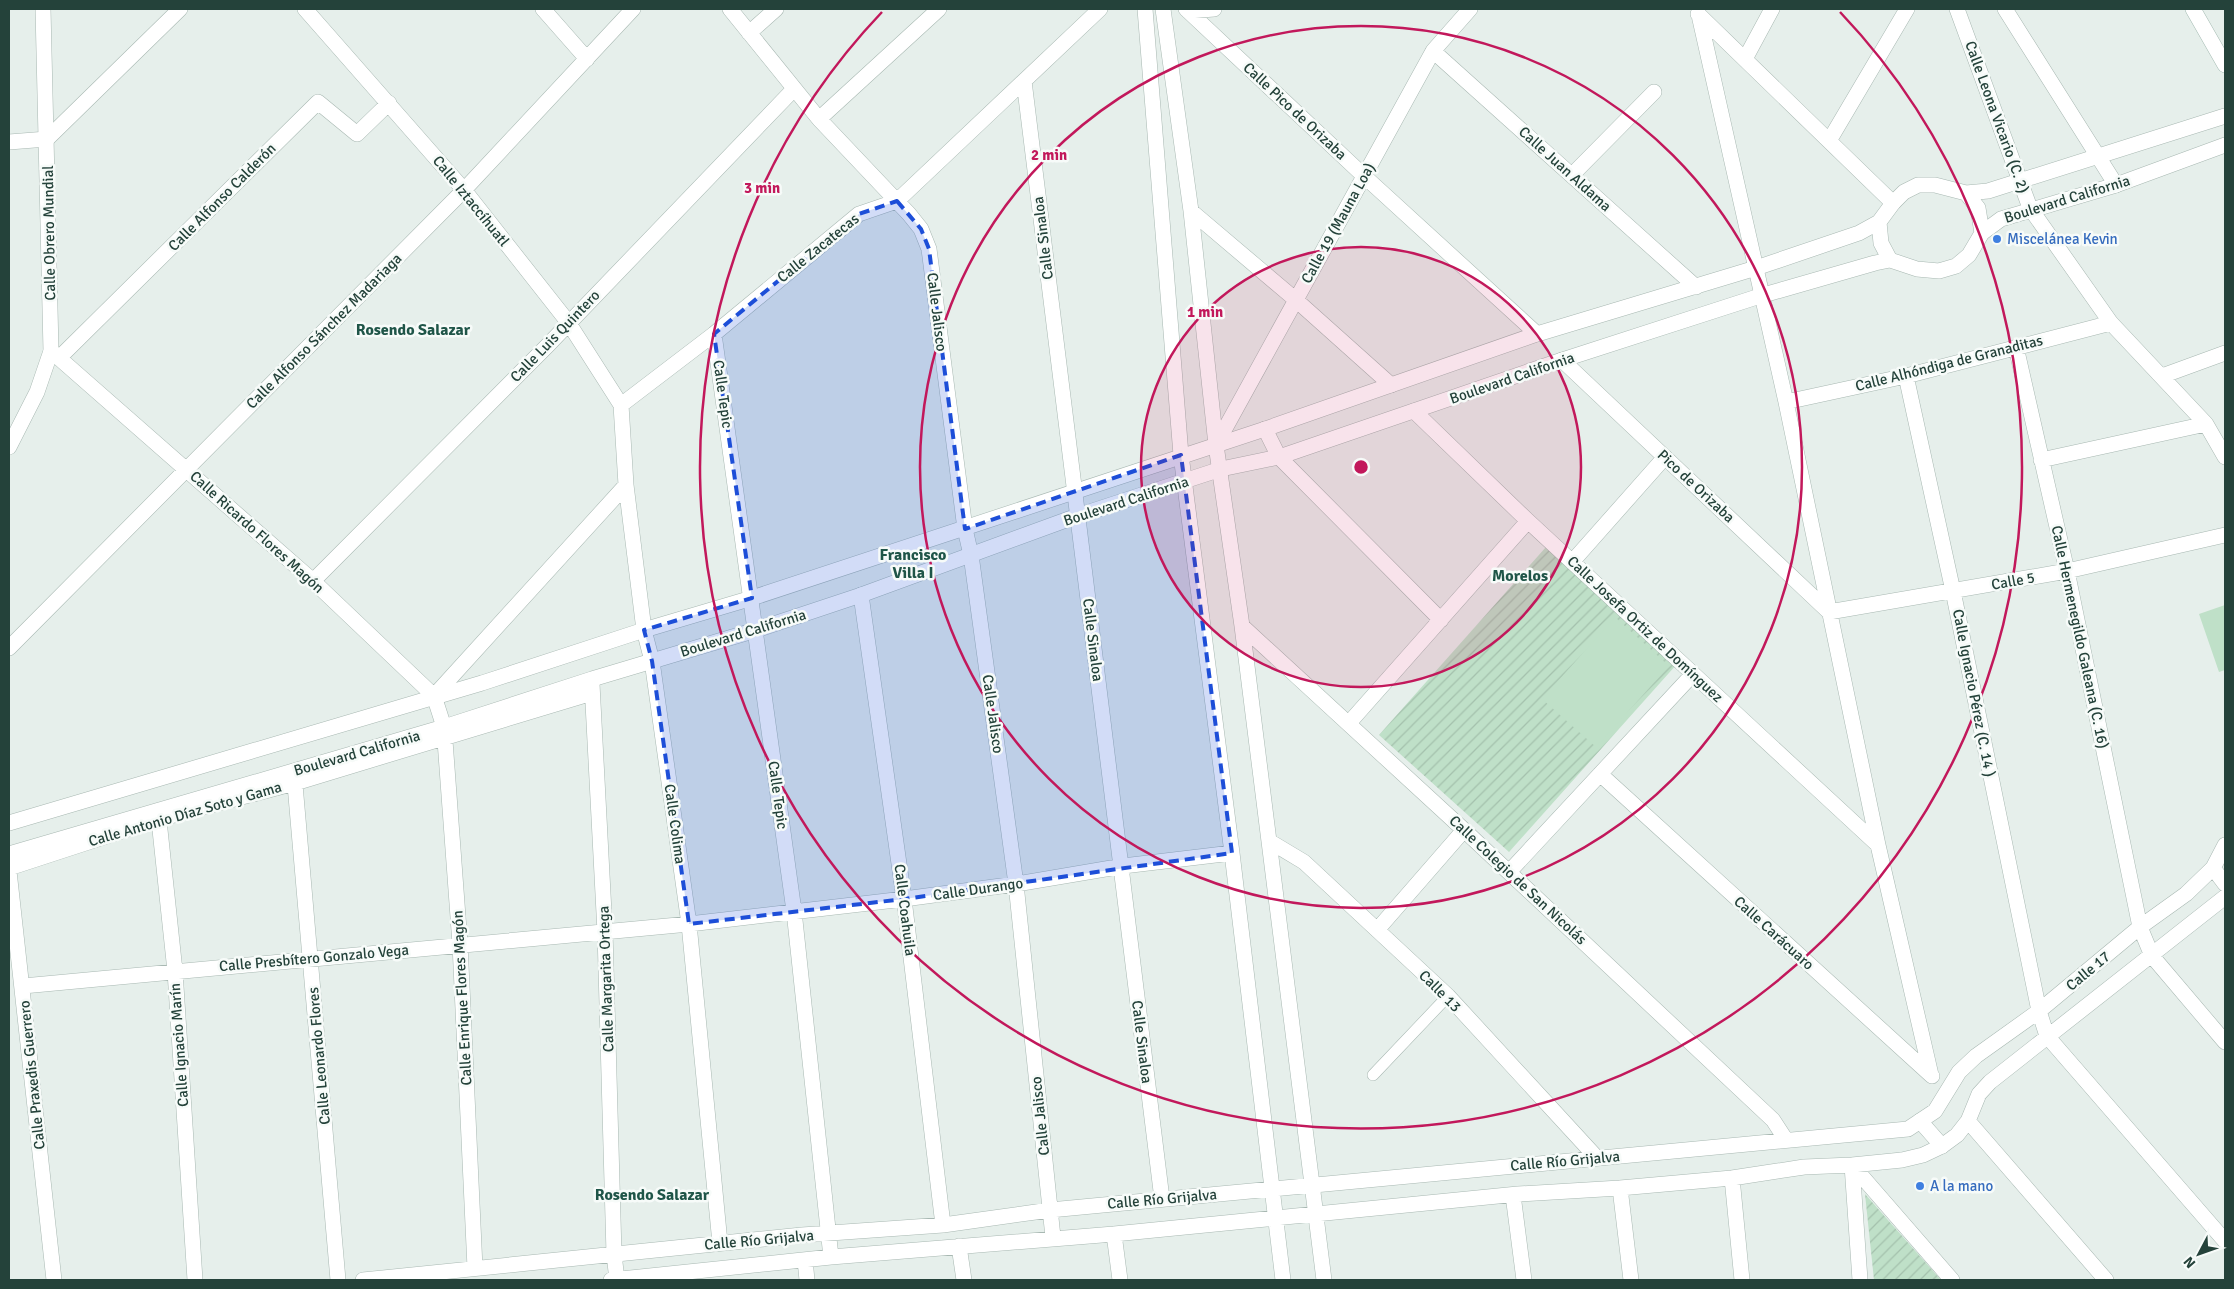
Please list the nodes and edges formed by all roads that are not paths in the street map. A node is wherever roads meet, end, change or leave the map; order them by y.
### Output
1 (43, 9) edge
2 (180, 9) edge
3 (305, 9) edge
4 (543, 9) edge
5 (633, 9) edge
6 (730, 9) edge
7 (776, 9) edge
8 (939, 9) edge
9 (1100, 9) edge
10 (1145, 9) edge
11 (1163, 9) edge
12 (1214, 9) edge
13 (1470, 9) edge
14 (1772, 9) edge
15 (1907, 9) edge
16 (1957, 9) edge
17 (2005, 9) edge
18 (2193, 9) edge
19 (1187, 10) edge
20 (1696, 12) edge
21 (749, 33) junction
22 (1433, 51) junction
23 (587, 59) junction
24 (1745, 59) junction
25 (2225, 65) edge
26 (1024, 82) junction
27 (794, 89) junction
28 (1654, 92) dead end
29 (389, 103) junction
30 (2225, 116) edge
31 (819, 119) junction
32 (48, 139) junction
33 (1829, 141) junction
34 (9, 142) edge
35 (2225, 145) edge
36 (2098, 156) junction
37 (1572, 175) junction
38 (1364, 176) junction
39 (2021, 181) junction
40 (2116, 185) junction
41 (464, 190) junction
42 (1966, 193) junction
43 (897, 201) junction
44 (1893, 203) junction
45 (2030, 208) junction
46 (1191, 211) junction
47 (1879, 222) junction
48 (1982, 233) junction
49 (1890, 260) junction
50 (1756, 268) junction
51 (1696, 287) junction
52 (1762, 296) junction
53 (1296, 300) junction
54 (568, 322) junction
55 (2112, 323) junction
56 (714, 334) junction
57 (1537, 334) junction
58 (2016, 347) junction
59 (2225, 353) edge
60 (55, 354) junction
61 (1562, 360) junction
62 (1906, 376) junction
63 (2162, 376) junction
64 (1390, 385) junction
65 (1786, 402) junction
66 (621, 405) junction
67 (1414, 411) junction
68 (2206, 424) junction
69 (1265, 429) junction
70 (1216, 444) junction
71 (9, 448) edge
72 (1181, 455) junction
73 (1279, 457) junction
74 (1666, 457) junction
75 (2225, 457) edge
76 (2041, 460) junction
77 (1221, 469) junction
78 (186, 470) junction
79 (1184, 482) junction
80 (626, 485) junction
81 (1074, 491) junction
82 (1077, 516) junction
83 (1528, 521) junction
84 (965, 529) junction
85 (2225, 534) edge
86 (971, 555) junction
87 (1572, 562) junction
88 (2067, 571) junction
89 (313, 581) junction
90 (1953, 591) junction
91 (861, 595) junction
92 (752, 598) junction
93 (1829, 612) junction
94 (1441, 620) junction
95 (1242, 626) junction
96 (644, 630) junction
97 (756, 630) junction
98 (9, 648) edge
99 (652, 661) junction
100 (1693, 674) junction
101 (592, 686) junction
102 (434, 696) junction
103 (1349, 723) junction
104 (444, 732) junction
105 (1600, 774) junction
106 (294, 777) junction
107 (158, 814) junction
108 (9, 823) edge
109 (1464, 830) junction
110 (1269, 840) junction
111 (1878, 845) junction
112 (2225, 845) edge
113 (1232, 853) junction
114 (9, 854) edge
115 (1120, 866) junction
116 (2212, 868) junction
117 (9, 869) edge
118 (1509, 872) junction
119 (1016, 884) junction
120 (2225, 884) edge
121 (2225, 897) edge
122 (904, 899) junction
123 (794, 911) junction
124 (689, 924) junction
125 (2140, 927) junction
126 (1377, 930) junction
127 (605, 932) junction
128 (460, 944) junction
129 (2152, 956) junction
130 (311, 958) junction
131 (175, 971) junction
132 (23, 986) junction
133 (1448, 996) junction
134 (2039, 1011) junction
135 (2047, 1036) junction
136 (2225, 1042) edge
137 (1374, 1075) dead end
138 (1931, 1075) junction
139 (1946, 1093) junction
140 (1920, 1121) junction
141 (1968, 1121) junction
142 (1786, 1140) junction
143 (1942, 1146) junction
144 (1597, 1158) junction
145 (1852, 1165) junction
146 (1732, 1178) junction
147 (1312, 1185) junction
148 (1272, 1188) junction
149 (1620, 1188) junction
150 (1513, 1195) junction
151 (1162, 1199) junction
152 (1050, 1210) junction
153 (1315, 1214) junction
154 (1276, 1218) junction
155 (943, 1225) junction
156 (828, 1234) junction
157 (1114, 1234) junction
158 (1052, 1237) junction
159 (2225, 1241) edge
160 (720, 1244) junction
161 (959, 1246) junction
162 (614, 1254) junction
163 (831, 1258) junction
164 (804, 1260) junction
165 (475, 1268) junction
166 (54, 1280) edge
167 (195, 1280) edge
168 (338, 1280) edge
169 (363, 1280) edge
170 (611, 1280) edge
171 (617, 1280) edge
172 (807, 1280) edge
173 (964, 1280) edge
174 (1120, 1280) edge
175 (1283, 1280) edge
176 (1324, 1280) edge
177 (1524, 1280) edge
178 (1631, 1280) edge
179 (1742, 1280) edge
180 (1860, 1280) edge
181 (1952, 1280) edge
182 (2106, 1280) edge

1 - 32 street, Calle Obrero Mundial
2 - 32 street
3 - 29 street, Calle Iztaccíhuatl
4 - 23 street
5 - 23 street, Calle Alfonso Sánchez Madariaga
6 - 21 street, Calle Jalisco
7 - 21 street
8 - 31 street
9 - 26 street, Calle Zacatecas
10 - 72 street
11 - 46 street
12 - 19 street
13 - 22 street, Calle 19 (Mauna Loa)
14 - 24 street
15 - 33 street
16 - 39 street, Calle Leona Vicario (C. 2)
17 - 36 street
18 - 25 street
19 - 38 street, Calle Pico de Orizaba
20 - 24 street
20 - 50 street
21 - 27 street, Calle Jalisco
22 - 37 street, Calle Juan Aldama
22 - 38 street, Calle 19 (Mauna Loa)
23 - 41 street, Calle Alfonso Sánchez Madariaga
24 - 33 street
26 - 43 street, Calle Zacatecas
26 - 81 street, Calle Sinaloa
27 - 31 street, Calle Jalisco
27 - 54 street, Calle Luis Quintero
28 - 37 street
29 - 41 street, Calle Iztaccíhuatl
29 - 60 street, Calle Alfonso Calderón
30 - 36 street, Boulevard California
31 - 43 street, Calle Jalisco
32 - 34 street
32 - 60 street, Calle Obrero Mundial
33 - 44 street
35 - 40 street, Boulevard California
36 - 39 street, Boulevard California
36 - 40 street
37 - 51 street, Calle Juan Aldama
38 - 53 street, Calle 19 (Mauna Loa)
38 - 57 street, Calle Pico de Orizaba
39 - 42 street, Boulevard California
39 - 45 street, Calle Leona Vicario (C. 2)
40 - 45 street, Boulevard California
41 - 54 street, Calle Iztaccíhuatl
41 - 78 street, Calle Alfonso Sánchez Madariaga
42 - 44 street, Boulevard California
42 - 48 street
43 - 56 street, Calle Zacatecas
43 - 84 street, Calle Jalisco
44 - 47 street, Boulevard California
45 - 48 street, Boulevard California
45 - 55 street, Calle Leona Vicario (C. 2)
46 - 53 street
46 - 70 street
47 - 49 street
47 - 50 street, Boulevard California
48 - 49 street, Boulevard California
49 - 52 street, Boulevard California
50 - 51 street, Boulevard California
50 - 52 street
51 - 57 street, Boulevard California
52 - 61 street, Boulevard California
52 - 65 street
53 - 64 street
53 - 70 street, Calle 19 (Mauna Loa)
54 - 66 street, Calle Iztaccíhuatl
54 - 89 street, Calle Luis Quintero
55 - 58 street, Calle Alhóndiga de Granaditas
55 - 63 street, Calle Leona Vicario (C. 2)
56 - 66 street, Calle Zacatecas
56 - 92 street, Calle Tepic
57 - 64 street, Boulevard California
58 - 62 street, Calle Alhóndiga de Granaditas
58 - 76 street, Calle Hermenegildo Galeana (C. 16)
59 - 63 street
60 - 71 street, Calle Obrero Mundial
60 - 78 street, Calle Ricardo Flores Magón
61 - 67 street, Boulevard California
61 - 74 street, Pico de Orizaba
62 - 65 street, Calle Alhóndiga de Granaditas
62 - 90 street, Calle Ignacio Pérez (C. 14 )
63 - 68 street, Calle Leona Vicario (C. 2)
64 - 69 street, Boulevard California
65 - 93 street
66 - 80 street, Calle Colima
67 - 73 street, Boulevard California
67 - 83 street, Calle Josefa Ortiz de Domínguez
68 - 75 street, Calle Leona Vicario (C. 2)
68 - 76 street
69 - 70 street, Boulevard California
69 - 73 street
70 - 72 street, Boulevard California
70 - 77 street
72 - 79 street
72 - 81 street, Boulevard California
73 - 77 street, Boulevard California
73 - 94 street
74 - 87 street
74 - 93 street, Pico de Orizaba
76 - 88 street, Calle Hermenegildo Galeana (C. 16)
77 - 79 street, Boulevard California
77 - 95 street
78 - 89 street, Calle Ricardo Flores Magón
78 - 98 street, Calle Alfonso Sánchez Madariaga
79 - 82 street, Boulevard California
79 - 113 street
80 - 96 street, Calle Colima
80 - 102 street
81 - 82 street, Calle Sinaloa
81 - 84 street, Boulevard California
82 - 86 street, Boulevard California
82 - 115 street, Calle Sinaloa
83 - 87 street, Calle Josefa Ortiz de Domínguez
83 - 94 street
84 - 86 street, Calle Jalisco
84 - 92 street, Boulevard California
85 - 88 street, Calle 5
86 - 91 street, Boulevard California
86 - 119 street, Calle Jalisco
87 - 100 street, Calle Josefa Ortiz de Domínguez
88 - 90 street, Calle 5
88 - 125 street, Calle Hermenegildo Galeana (C. 16)
89 - 102 street, Calle Ricardo Flores Magón
90 - 93 street, Calle 5
90 - 134 street, Calle Ignacio Pérez (C. 14 )
91 - 97 street, Boulevard California
91 - 122 street, Calle Coahuila
92 - 96 street, Boulevard California
92 - 97 street, Calle Tepic
93 - 111 street
94 - 103 street
95 - 103 street, Calle Colegio de San Nicolás
95 - 110 street
96 - 99 street, Calle Colima
96 - 102 street, Boulevard California
97 - 99 street, Boulevard California
97 - 123 street, Calle Tepic
99 - 101 street, Boulevard California
99 - 124 street, Calle Colima
100 - 105 street
100 - 111 street, Calle Josefa Ortiz de Domínguez
101 - 104 street, Boulevard California
101 - 127 street, Calle Margarita Ortega
102 - 104 street, Calle Ricardo Flores Magón
102 - 108 street, Boulevard California
103 - 109 street, Calle Colegio de San Nicolás
104 - 106 street, Boulevard California
104 - 128 street, Calle Enrique Flores Magón
105 - 118 street
105 - 138 street, Calle Carácuaro
106 - 107 street, Boulevard California
106 - 130 street, Calle Leonardo Flores
107 - 114 street, Boulevard California
107 - 117 street, Calle Antonio Díaz Soto y Gama
107 - 131 street, Calle Ignacio Marín
109 - 118 street, Calle Colegio de San Nicolás
109 - 126 street
110 - 126 street, Calle 13
110 - 147 street
111 - 138 street
112 - 116 street, Calle 17
113 - 115 street, Calle Durango
113 - 148 street
115 - 119 street, Calle Durango
115 - 151 street, Calle Sinaloa
116 - 120 street
116 - 125 street, Calle 17
117 - 132 street, Calle Praxedis Guerrero
118 - 142 street, Calle Colegio de San Nicolás
119 - 122 street, Calle Durango
119 - 152 street, Calle Jalisco
121 - 129 street, Calle 17
122 - 123 street, Calle Durango
122 - 155 street, Calle Coahuila
123 - 124 street, Calle Durango
123 - 156 street, Calle Tepic
124 - 127 street, Calle Durango
124 - 160 street, Calle Colima
125 - 129 street, Calle Hermenegildo Galeana (C. 16)
125 - 134 street, Calle 17
126 - 133 street, Calle 13
127 - 128 street, Calle Presbítero Gonzalo Vega
127 - 162 street, Calle Margarita Ortega
128 - 130 street, Calle Presbítero Gonzalo Vega
128 - 165 street, Calle Enrique Flores Magón
129 - 135 street, Calle 17
129 - 136 street, Calle Hermenegildo Galeana (C. 16)
130 - 131 street, Calle Presbítero Gonzalo Vega
130 - 168 street, Calle Leonardo Flores
131 - 132 street, Calle Presbítero Gonzalo Vega
131 - 167 street, Calle Ignacio Marín
132 - 166 street, Calle Praxedis Guerrero
133 - 137 lane
133 - 144 street, Calle 13
134 - 135 street, Calle Ignacio Pérez (C. 14 )
134 - 139 street, Calle 17
135 - 141 street, Calle 17
135 - 159 street
138 - 139 street, Calle Carácuaro
139 - 140 street, Calle Río Grijalva
140 - 142 street, Calle Río Grijalva
140 - 143 street
141 - 143 street, Calle Río Grijalva
141 - 182 street
142 - 144 street, Calle Río Grijalva
143 - 145 street, Calle Río Grijalva
144 - 147 street, Calle Río Grijalva
145 - 146 street, Calle Río Grijalva
145 - 180 street
145 - 181 street
146 - 149 street, Calle Río Grijalva
146 - 179 street
147 - 148 street, Calle Río Grijalva
147 - 153 street
148 - 151 street, Calle Río Grijalva
148 - 154 street
149 - 150 street, Calle Río Grijalva
149 - 178 street
150 - 153 street, Calle Río Grijalva
150 - 177 street
151 - 152 street, Calle Río Grijalva
152 - 155 street, Calle Río Grijalva
152 - 158 street, Calle Jalisco
153 - 154 street, Calle Río Grijalva
153 - 176 street
154 - 157 street, Calle Río Grijalva
154 - 175 street
155 - 156 street, Calle Río Grijalva
156 - 160 street, Calle Río Grijalva
156 - 163 street, Calle Tepic
157 - 158 street, Calle Río Grijalva
157 - 174 street
158 - 161 street, Calle Río Grijalva
160 - 162 street, Calle Río Grijalva
161 - 163 street, Calle Río Grijalva
161 - 173 street
162 - 165 street, Calle Río Grijalva
162 - 171 street, Calle Margarita Ortega
163 - 164 street, Calle Río Grijalva
164 - 171 street, Calle Río Grijalva
164 - 172 street
165 - 169 street, Calle Río Grijalva
170 - 171 street, Calle Río Grijalva

